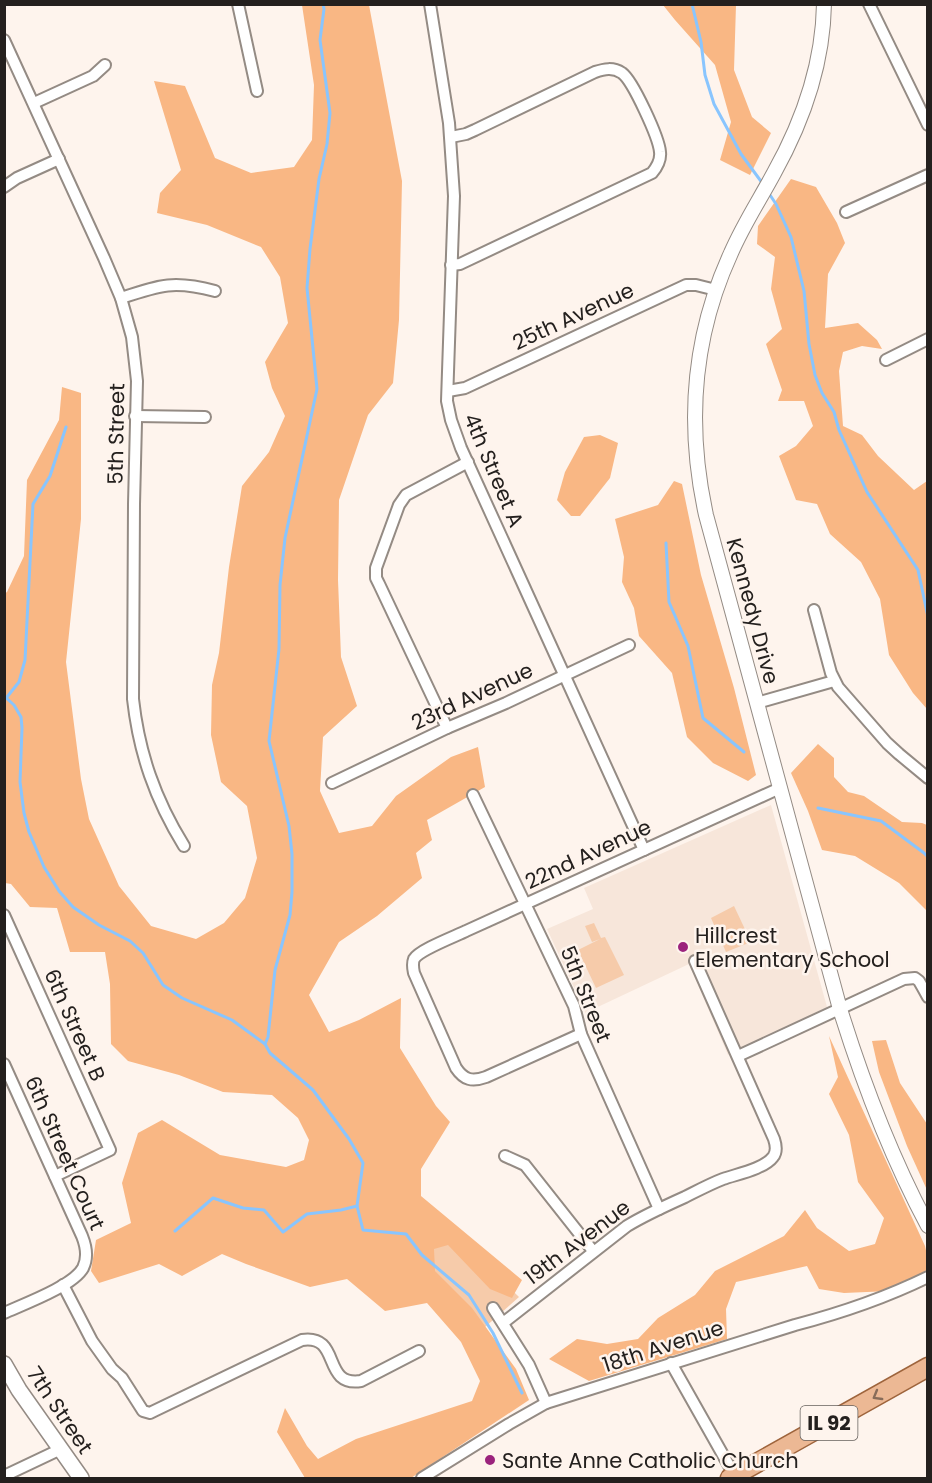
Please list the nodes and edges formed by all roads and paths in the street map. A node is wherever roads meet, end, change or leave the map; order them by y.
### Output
1 (238, 4) edge
2 (430, 4) edge
3 (824, 4) edge
4 (869, 4) edge
5 (4, 40) edge
6 (105, 65) dead end
7 (256, 91) dead end
8 (34, 103) junction
9 (927, 124) edge
10 (450, 137) junction
11 (59, 159) junction
12 (927, 175) edge
13 (4, 187) edge
14 (846, 212) dead end
15 (451, 266) junction
16 (716, 290) junction
17 (214, 291) dead end
18 (121, 298) junction
19 (927, 339) edge
20 (886, 360) dead end
21 (448, 391) junction
22 (135, 416) junction
23 (205, 417) dead end
24 (468, 462) junction
25 (814, 610) dead end
26 (628, 645) dead end
27 (564, 675) junction
28 (834, 681) junction
29 (757, 703) junction
30 (447, 728) junction
31 (927, 778) edge
32 (332, 783) dead end
33 (780, 788) junction
34 (473, 795) dead end
35 (184, 846) dead end
36 (644, 850) junction
37 (526, 903) junction
38 (4, 915) edge
39 (695, 961) dead end
40 (927, 998) edge
41 (840, 1009) junction
42 (581, 1034) junction
43 (738, 1056) junction
44 (4, 1064) edge
45 (505, 1156) dead end
46 (55, 1176) junction
47 (659, 1209) junction
48 (927, 1226) edge
49 (593, 1251) junction
50 (927, 1277) edge
51 (63, 1285) junction
52 (493, 1308) dead end
53 (4, 1313) edge
54 (503, 1323) junction
55 (419, 1351) dead end
56 (671, 1363) junction
57 (4, 1364) edge
58 (927, 1367) edge
59 (546, 1404) junction
60 (61, 1449) junction
61 (4, 1476) edge
62 (734, 1478) edge
63 (81, 1479) edge
64 (423, 1479) edge

1 - 7 street
2 - 10 street, 4th Street A
3 - 16 street, Kennedy Drive
4 - 9 street
5 - 8 street, 5th Street
6 - 8 street
8 - 11 street, 5th Street
10 - 15 street, 4th Street A
10 - 15 street
11 - 13 street
11 - 18 street, 5th Street
12 - 14 street
15 - 21 street, 4th Street A
16 - 21 street, 25th Avenue
16 - 29 street, Kennedy Drive
17 - 18 street
18 - 22 street, 5th Street
19 - 20 street
21 - 24 street, 4th Street A
22 - 23 street
22 - 35 street, 5th Street
24 - 27 street, 4th Street A
24 - 30 street
25 - 28 street
26 - 27 street, 23rd Avenue
27 - 30 street, 23rd Avenue
27 - 36 street, 4th Street A
28 - 29 street
28 - 31 street
29 - 33 street, Kennedy Drive
30 - 32 street, 23rd Avenue
33 - 36 street, 22nd Avenue
33 - 41 street, Kennedy Drive
34 - 37 street, 5th Street
36 - 37 street, 22nd Avenue
37 - 42 street, 5th Street
37 - 42 street, 22nd Avenue
38 - 46 street, 6th Street B
39 - 43 street
40 - 41 street
41 - 43 street
41 - 48 street, Kennedy Drive
42 - 47 street, 5th Street
43 - 47 street, 19th Avenue
44 - 46 street, 6th Street Court
45 - 49 street
46 - 51 street, 6th Street Court
47 - 49 street, 19th Avenue
49 - 54 street, 19th Avenue
50 - 56 street, 18th Avenue
51 - 53 street, 6th Street Court
51 - 55 street
52 - 54 street
54 - 59 street
56 - 59 street, 18th Avenue
56 - 62 street
57 - 60 main road, 7th Street
58 -> 62 main road, IL 92
59 - 64 street, 18th Avenue
60 - 61 street
60 - 63 main road, 7th Street

